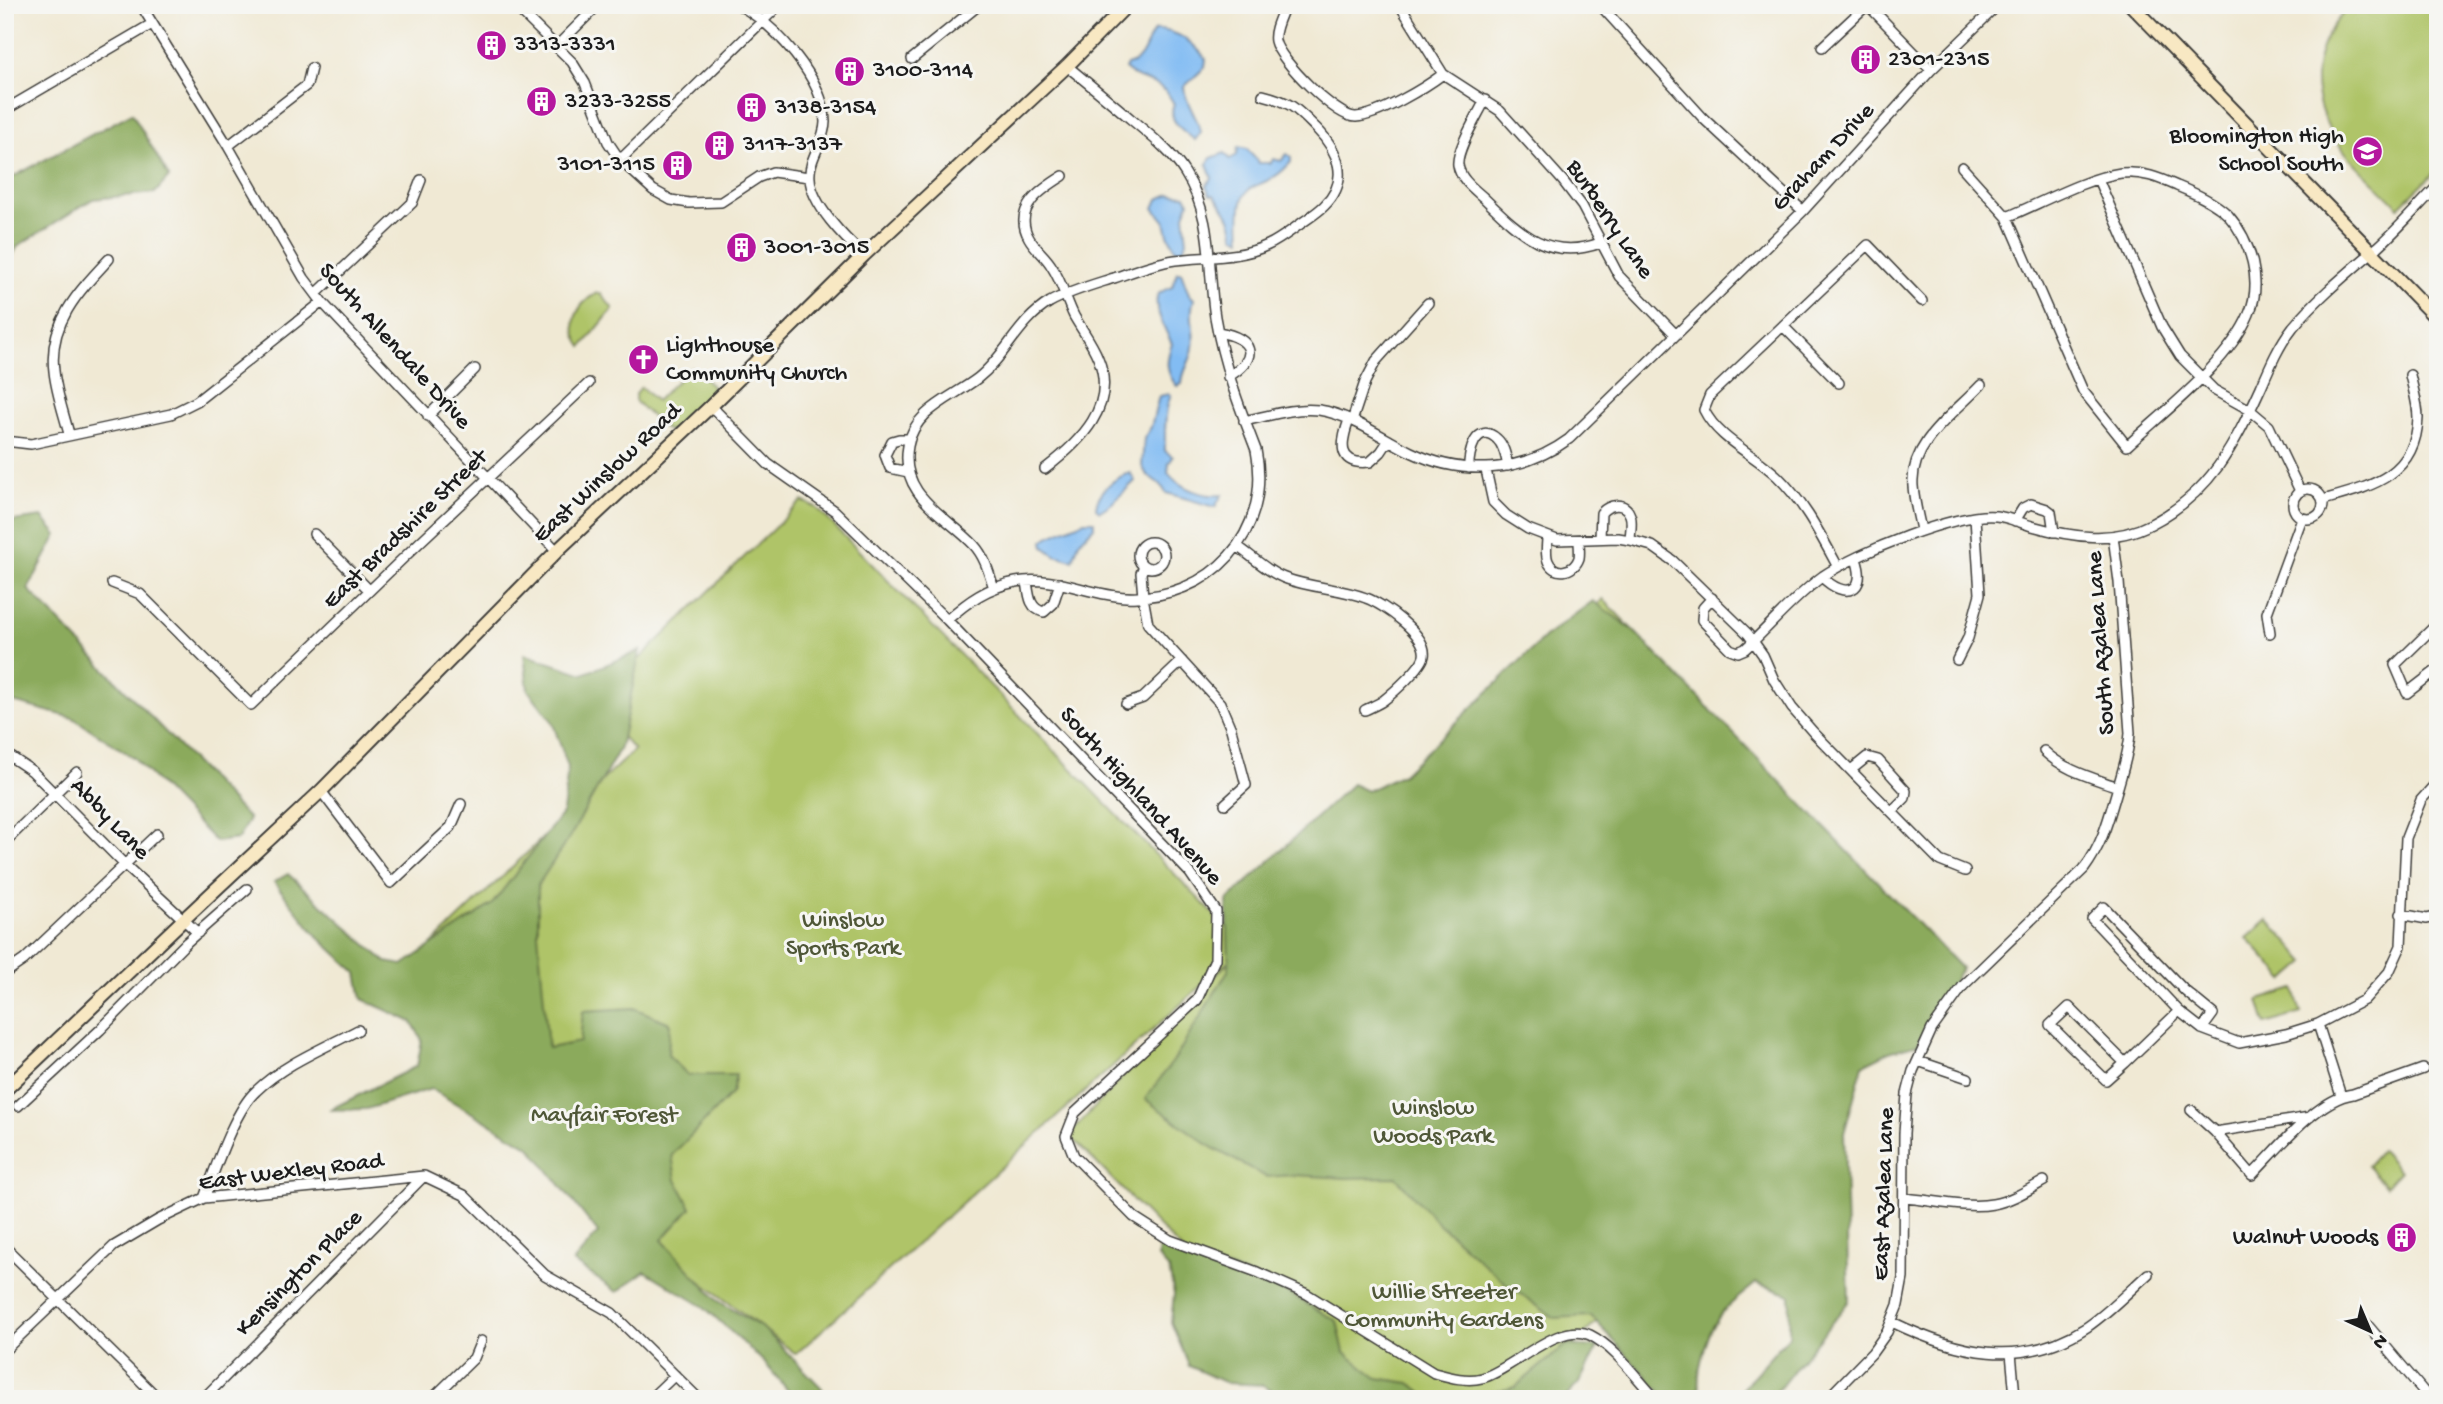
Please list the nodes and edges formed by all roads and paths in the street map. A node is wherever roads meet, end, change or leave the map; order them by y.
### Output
1 (141, 5) edge
2 (514, 5) edge
3 (598, 5) edge
4 (739, 5) edge
5 (779, 5) edge
6 (979, 5) edge
7 (1127, 5) edge
8 (1286, 5) edge
9 (1400, 5) edge
10 (1600, 5) edge
11 (1868, 5) edge
12 (1998, 5) edge
13 (2130, 5) edge
14 (762, 21) junction
15 (152, 24) junction
16 (557, 46) junction
17 (1822, 47) dead end
18 (912, 59) dead end
19 (1067, 65) junction
20 (311, 68) dead end
21 (1931, 70) junction
22 (1443, 74) junction
23 (1263, 95) dead end
24 (1485, 100) junction
25 (5, 110) edge
26 (228, 145) junction
27 (620, 160) junction
28 (1962, 166) dead end
29 (1063, 176) dead end
30 (809, 177) junction
31 (2098, 179) junction
32 (421, 180) dead end
33 (2438, 186) edge
34 (1803, 211) junction
35 (2007, 217) junction
36 (1600, 243) junction
37 (2371, 252) junction
38 (864, 255) junction
39 (1210, 258) junction
40 (109, 259) dead end
41 (1065, 295) junction
42 (319, 298) junction
43 (1922, 301) dead end
44 (1428, 303) dead end
45 (2438, 320) edge
46 (1783, 326) junction
47 (1218, 332) junction
48 (1675, 334) junction
49 (475, 369) dead end
50 (2410, 375) dead end
51 (1228, 377) junction
52 (2200, 378) junction
53 (589, 383) dead end
54 (1839, 383) dead end
55 (1981, 385) dead end
56 (711, 406) junction
57 (2250, 410) junction
58 (428, 416) junction
59 (1350, 420) junction
60 (1244, 421) junction
61 (69, 434) junction
62 (910, 439) junction
63 (1390, 440) junction
64 (5, 441) edge
65 (1508, 466) junction
66 (1469, 468) junction
67 (1045, 469) dead end
68 (1486, 470) junction
69 (908, 472) junction
70 (486, 479) junction
71 (2300, 491) junction
72 (2323, 500) junction
73 (1975, 518) junction
74 (2302, 518) junction
75 (2015, 521) junction
76 (1921, 530) junction
77 (2054, 532) junction
78 (314, 534) dead end
79 (2113, 536) junction
80 (1547, 537) junction
81 (1600, 538) junction
82 (1579, 540) junction
83 (1630, 540) junction
84 (1237, 546) junction
85 (557, 551) junction
86 (1856, 559) junction
87 (1144, 566) dead end
88 (1838, 567) junction
89 (1822, 577) junction
90 (1027, 581) junction
91 (112, 583) dead end
92 (1060, 583) junction
93 (994, 588) junction
94 (369, 590) junction
95 (1143, 597) junction
96 (1712, 598) junction
97 (947, 620) junction
98 (2438, 623) edge
99 (2270, 633) dead end
100 (1754, 641) junction
101 (1957, 660) dead end
102 (1182, 661) junction
103 (2438, 668) edge
104 (1126, 704) dead end
105 (1365, 710) dead end
106 (2044, 751) dead end
107 (5, 753) edge
108 (1851, 770) junction
109 (77, 772) dead end
110 (2438, 781) edge
111 (2118, 787) junction
112 (321, 791) junction
113 (57, 794) junction
114 (461, 804) dead end
115 (1225, 804) dead end
116 (1892, 811) junction
117 (157, 834) dead end
118 (5, 842) edge
119 (125, 865) junction
120 (1965, 871) dead end
121 (247, 889) dead end
122 (2401, 914) junction
123 (2438, 916) edge
124 (183, 920) junction
125 (198, 933) junction
126 (5, 973) edge
127 (2179, 1010) junction
128 (2318, 1024) junction
129 (2202, 1029) junction
130 (358, 1030) dead end
131 (1917, 1061) junction
132 (2125, 1063) junction
133 (2423, 1069) dead end
134 (1968, 1077) dead end
135 (5, 1090) edge
136 (2341, 1096) junction
137 (18, 1106) dead end
138 (2191, 1110) dead end
139 (2310, 1117) junction
140 (2215, 1132) junction
141 (424, 1176) junction
142 (2044, 1181) dead end
143 (204, 1198) junction
144 (1904, 1198) junction
145 (5, 1247) edge
146 (2148, 1274) dead end
147 (60, 1299) junction
148 (1892, 1322) junction
149 (2365, 1322) dead end
150 (481, 1341) dead end
151 (5, 1350) edge
152 (2011, 1353) junction
153 (675, 1375) junction
154 (2015, 1396) dead end
155 (159, 1399) edge
156 (203, 1399) edge
157 (432, 1399) edge
158 (650, 1399) edge
159 (699, 1399) edge
160 (1656, 1399) edge
161 (1827, 1399) edge
162 (2430, 1399) edge

1 - 15 street, South Allendale Drive
2 - 16 street
3 - 16 street
4 - 14 street
5 - 14 street
6 - 18 street
7 - 19 main road, East Winslow Road
8 - 22 street
9 - 22 street, Burberry Lane
10 - 34 street
11 - 17 street
11 - 21 street
12 - 21 street, Graham Drive
13 - 37 main road
14 - 27 street
14 - 30 street
15 - 25 street
15 - 26 street, South Allendale Drive
16 - 27 street
19 - 38 main road, East Winslow Road
19 - 39 street
20 - 26 street
21 - 34 street, Graham Drive
22 - 24 street, Burberry Lane
23 - 39 street
24 - 36 street, Burberry Lane
24 - 36 street
26 - 42 street, South Allendale Drive
27 - 30 street
28 - 35 street
29 - 41 street
30 - 38 street
31 - 35 street
31 - 52 street
31 - 52 street
32 - 42 street
33 - 37 street
34 - 48 street, Graham Drive
35 - 52 street
36 - 48 street, Burberry Lane
37 - 45 main road
37 - 57 street
38 - 56 main road, East Winslow Road
39 - 41 street
39 - 47 street
40 - 61 street
41 - 62 street
41 - 67 street
42 - 58 street, South Allendale Drive
42 - 61 street
43 - 46 street
44 - 59 street
46 - 54 street
46 - 88 street
47 - 51 street
47 - 51 street
48 - 65 street, Graham Drive
49 - 58 street
50 - 72 street
51 - 60 street
52 - 57 street
53 - 70 street, East Bradshire Street
55 - 76 street
56 - 85 main road, East Winslow Road
56 - 97 street, South Highland Avenue
57 - 71 street
57 - 79 street
58 - 70 street, South Allendale Drive
59 - 60 street, Graham Drive
59 - 63 street, Graham Drive
59 - 63 street
60 - 84 street
61 - 64 street
62 - 69 street
62 - 69 street
63 - 66 street, Graham Drive
65 - 66 street
65 - 68 street, Graham Drive
66 - 68 street, Graham Drive
68 - 80 street
69 - 93 street
70 - 85 street, South Allendale Drive
70 - 94 street, East Bradshire Street
71 - 72 street
71 - 74 street
72 - 74 street
73 - 75 street
73 - 76 street
73 - 101 street
74 - 99 street
75 - 77 street
75 - 77 street
76 - 86 street
77 - 79 street
78 - 94 street
79 - 111 street, South Azalea Lane
80 - 82 street
80 - 82 street
81 - 82 street
81 - 83 street
81 - 83 street
83 - 96 street
84 - 95 street
84 - 105 street
85 - 112 main road, East Winslow Road
86 - 88 street
86 - 89 street
87 - 95 street
88 - 89 street
89 - 100 street
90 - 92 street
90 - 92 street
90 - 93 street
91 - 94 street, East Bradshire Street
92 - 95 street
93 - 97 street
95 - 102 street
96 - 100 street
96 - 100 street
97 - 160 street, South Highland Avenue
98 - 103 street
100 - 108 street
102 - 104 street
102 - 115 street
106 - 111 street
107 - 113 street, Abby Lane
108 - 116 street
108 - 116 street
109 - 113 street
110 - 122 street
111 - 131 street, East Azalea Lane
112 - 114 street
112 - 124 main road, East Winslow Road
113 - 118 street
113 - 119 street, Abby Lane
116 - 120 street
117 - 119 street
119 - 124 street, Abby Lane
119 - 126 street
121 - 125 street
122 - 123 street
122 - 128 street
124 - 125 street
124 - 135 main road, East Winslow Road
125 - 137 street
127 - 129 street
127 - 129 street
127 - 132 street
128 - 129 street
128 - 136 street
130 - 143 street
131 - 134 street
131 - 144 street, East Azalea Lane
132 - 132 street
133 - 136 street
136 - 139 street
138 - 140 street
139 - 140 street
139 - 140 street
141 - 143 street, East Wexley Road
141 - 153 street
141 - 156 street, Kensington Place
142 - 144 street
143 - 147 street, East Wexley Road
144 - 148 street, East Azalea Lane
145 - 147 street
146 - 152 street
147 - 151 street, East Wexley Road
147 - 155 street
148 - 152 street
148 - 161 street, East Azalea Lane
149 - 162 street
150 - 157 street
152 - 154 street
153 - 158 street
153 - 159 street

